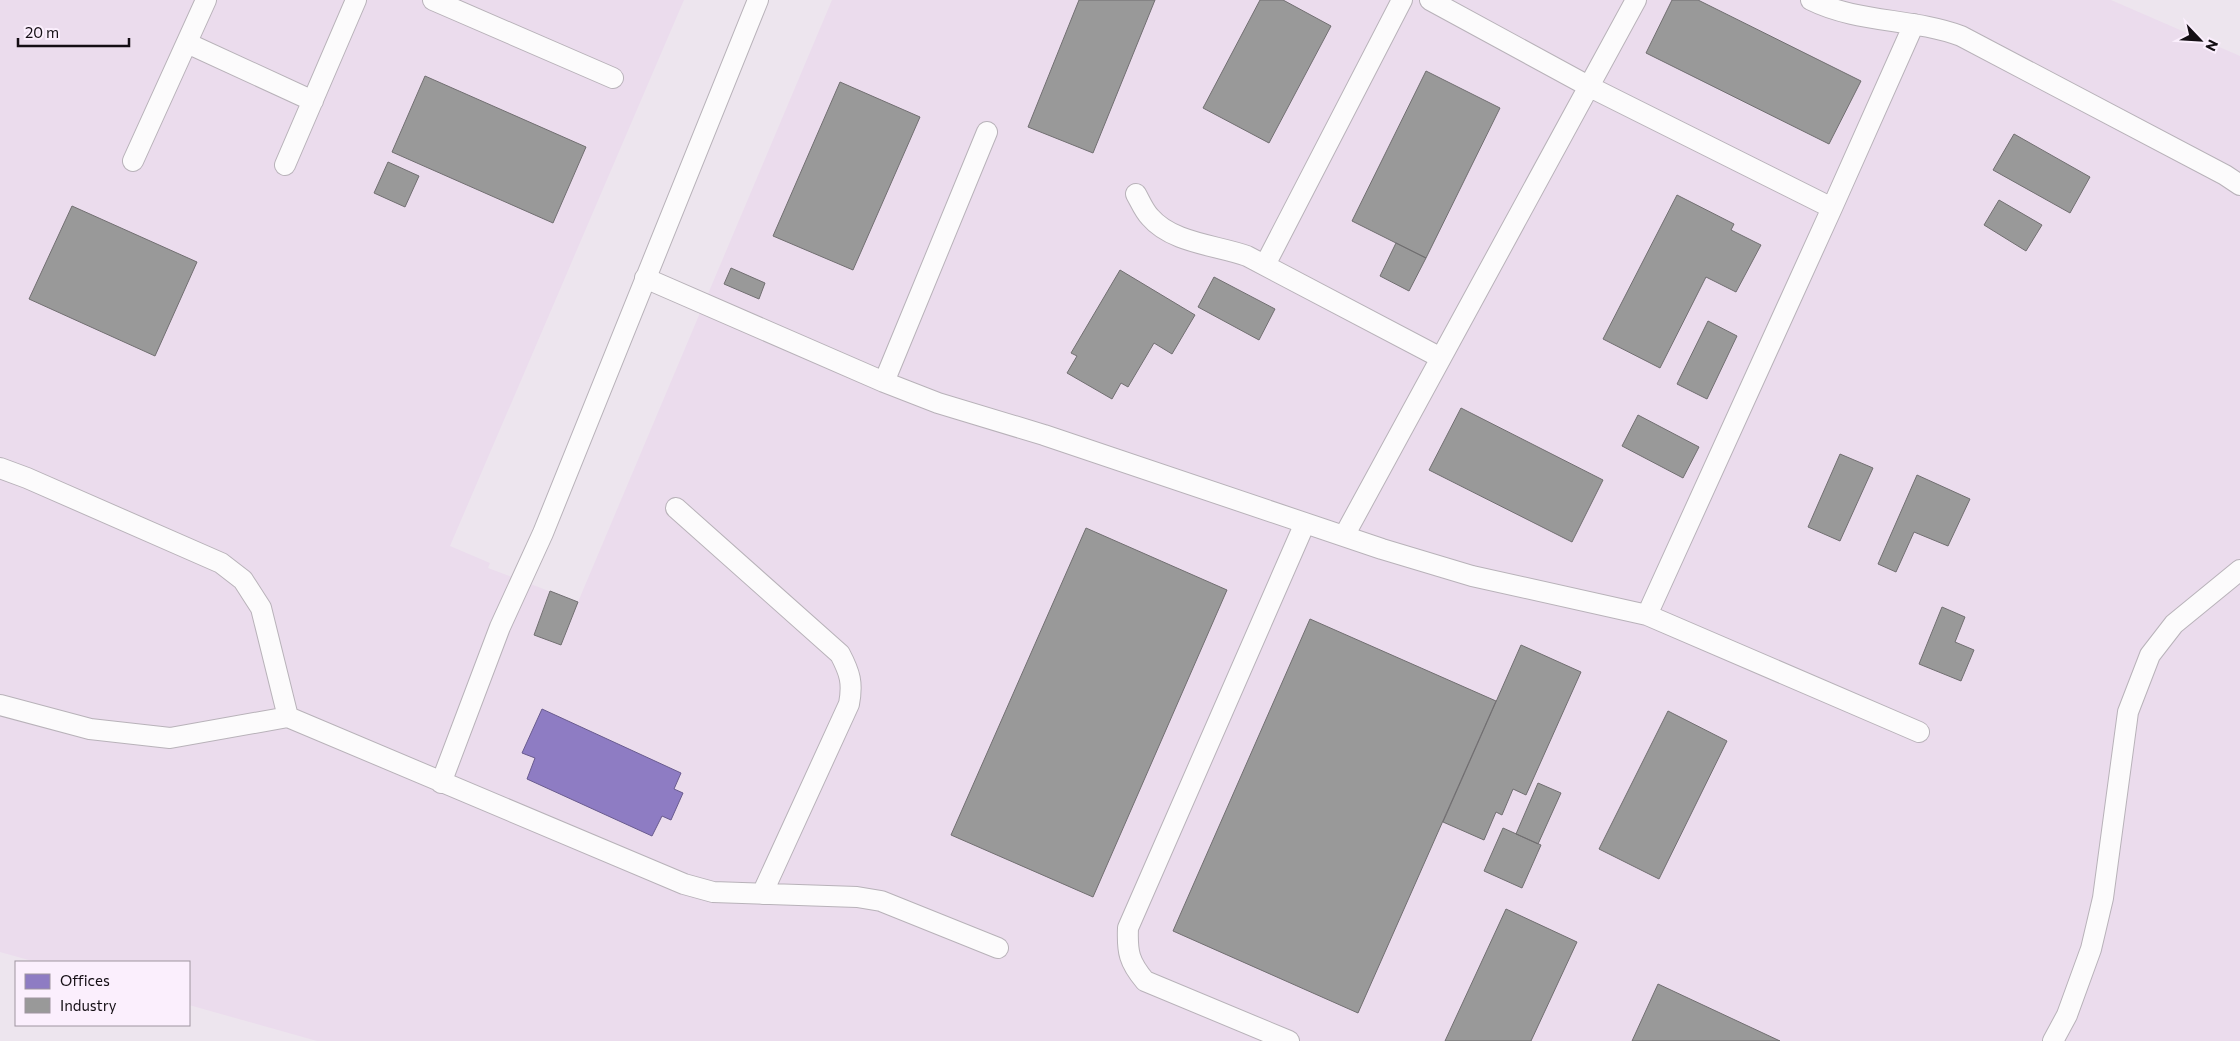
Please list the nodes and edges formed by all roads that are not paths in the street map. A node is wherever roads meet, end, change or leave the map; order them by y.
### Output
1 (206, 0) edge
2 (356, 0) edge
3 (433, 0) edge
4 (758, 0) edge
5 (1402, 0) edge
6 (1430, 0) edge
7 (1636, 0) edge
8 (1811, 0) edge
9 (1914, 24) junction
10 (187, 42) junction
11 (613, 78) dead end
12 (1590, 87) junction
13 (313, 101) junction
14 (987, 132) dead end
15 (134, 161) dead end
16 (285, 165) dead end
17 (2240, 185) edge
18 (1136, 194) dead end
19 (1832, 208) junction
20 (1265, 265) junction
21 (646, 278) junction
22 (1441, 358) junction
23 (884, 382) junction
24 (0, 468) edge
25 (676, 508) dead end
26 (1305, 523) junction
27 (1344, 536) junction
28 (2240, 570) edge
29 (1647, 615) junction
30 (0, 705) edge
31 (288, 717) junction
32 (1919, 732) dead end
33 (441, 783) junction
34 (762, 894) junction
35 (998, 948) dead end
36 (1289, 1041) edge
37 (2053, 1041) edge

1 - 10 lane
2 - 13 lane
3 - 11 lane
4 - 21 lane
5 - 20 lane
6 - 12 lane
7 - 12 lane
8 - 9 lane
9 - 17 lane
9 - 19 lane
10 - 13 lane
10 - 15 lane
12 - 19 lane
12 - 22 lane
13 - 16 lane
14 - 23 lane
18 - 20 lane
19 - 29 lane
20 - 22 lane
21 - 23 lane
21 - 33 lane
22 - 27 lane
23 - 26 lane
24 - 31 lane
25 - 34 lane
26 - 27 lane
26 - 36 lane
27 - 29 lane
28 - 37 lane
29 - 32 lane
30 - 31 lane
31 - 33 lane
33 - 34 lane
34 - 35 lane

